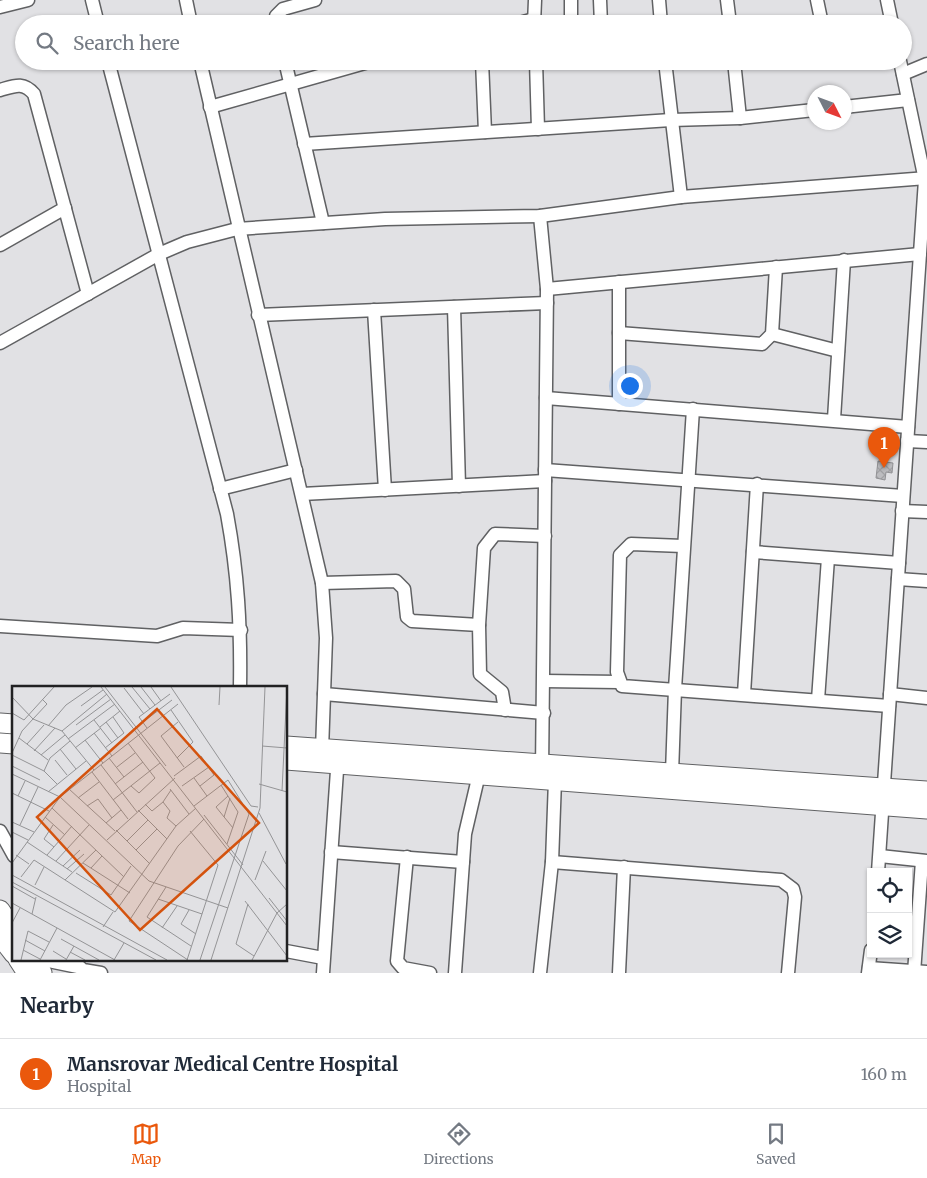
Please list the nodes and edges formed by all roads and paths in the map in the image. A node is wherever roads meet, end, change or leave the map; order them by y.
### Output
1 (28, 0) edge
2 (92, 0) edge
3 (186, 0) edge
4 (315, 0) edge
5 (535, 0) edge
6 (572, 0) edge
7 (600, 0) edge
8 (659, 0) edge
9 (727, 0) edge
10 (817, 0) edge
11 (887, 0) edge
12 (0, 7) edge
13 (96, 15) edge
14 (189, 15) edge
15 (277, 15) edge
16 (534, 15) edge
17 (571, 15) edge
18 (601, 15) edge
19 (660, 15) edge
20 (729, 15) edge
21 (820, 15) edge
22 (890, 15) edge
23 (927, 64) edge
24 (912, 66) edge
25 (110, 70) edge
26 (202, 70) edge
27 (287, 70) edge
28 (338, 70) edge
29 (482, 70) edge
30 (536, 70) edge
31 (666, 70) edge
32 (735, 70) edge
33 (902, 70) edge
34 (290, 83) junction
35 (0, 90) edge
36 (908, 100) junction
37 (852, 106) edge
38 (210, 107) junction
39 (807, 111) edge
40 (740, 118) junction
41 (671, 120) junction
42 (538, 129) junction
43 (485, 132) junction
44 (304, 144) junction
45 (926, 179) edge
46 (681, 197) junction
47 (65, 208) junction
48 (540, 216) junction
49 (323, 223) junction
50 (237, 228) junction
51 (0, 245) edge
52 (159, 254) junction
53 (920, 254) junction
54 (844, 260) junction
55 (776, 267) junction
56 (619, 282) junction
57 (547, 289) junction
58 (88, 294) junction
59 (547, 303) junction
60 (454, 307) junction
61 (374, 310) junction
62 (258, 315) junction
63 (619, 333) junction
64 (772, 334) junction
65 (0, 343) edge
66 (838, 351) junction
67 (546, 398) junction
68 (619, 404) junction
69 (693, 409) junction
70 (834, 420) junction
71 (908, 427) junction
72 (907, 441) junction
73 (927, 442) edge
74 (296, 470) junction
75 (545, 475) junction
76 (687, 479) junction
77 (757, 484) junction
78 (459, 486) junction
79 (220, 489) junction
80 (385, 490) junction
81 (302, 494) junction
82 (903, 496) junction
83 (902, 511) junction
84 (927, 512) edge
85 (545, 536) junction
86 (683, 546) junction
87 (753, 552) junction
88 (828, 558) junction
89 (899, 563) junction
90 (898, 579) junction
91 (927, 581) edge
92 (322, 583) junction
93 (479, 625) junction
94 (0, 626) edge
95 (241, 630) junction
96 (544, 681) junction
97 (619, 682) junction
98 (240, 686) edge
99 (675, 689) junction
100 (324, 694) junction
101 (744, 694) junction
102 (927, 698) edge
103 (818, 700) junction
104 (889, 700) junction
105 (505, 710) junction
106 (544, 712) junction
107 (288, 746) edge
108 (332, 754) junction
109 (288, 760) edge
110 (672, 773) junction
111 (479, 774) junction
112 (546, 774) junction
113 (927, 791) edge
114 (884, 797) junction
115 (927, 809) edge
116 (0, 832) edge
117 (331, 852) junction
118 (12, 853) edge
119 (880, 856) junction
120 (407, 857) junction
121 (925, 861) edge
122 (463, 862) junction
123 (552, 862) junction
124 (624, 867) junction
125 (878, 868) edge
126 (0, 910) edge
127 (12, 928) edge
128 (0, 936) edge
129 (12, 948) edge
130 (288, 951) edge
131 (323, 958) junction
132 (870, 958) edge
133 (75, 963) edge
134 (29, 964) edge
135 (869, 971) edge
136 (919, 972) edge
137 (101, 973) edge
138 (323, 973) edge
139 (430, 973) edge
140 (455, 973) edge
141 (540, 973) edge
142 (619, 973) edge
143 (788, 973) edge

1 - 12 street
2 - 13 street
3 - 14 street
4 - 15 street
5 - 16 street
6 - 17 street
7 - 18 street
8 - 19 street
9 - 20 street
10 - 21 street
11 - 22 street
23 - 24 street
25 - 52 street
26 - 38 street
27 - 34 street
28 - 34 street
29 - 43 street
30 - 42 street
31 - 41 street
32 - 40 street
33 - 36 street
34 - 38 street
34 - 44 street
35 - 47 street
36 - 37 street
36 - 45 street
38 - 50 street
39 - 40 street
40 - 41 street
41 - 42 street
41 - 46 street
42 - 43 street
43 - 44 street
44 - 49 street
45 - 46 street
45 - 53 street
46 - 48 street
47 - 51 street
47 - 58 street
48 - 49 street
48 - 57 street
49 - 50 street
50 - 52 street
50 - 62 street
52 - 58 street
52 - 79 street
53 - 54 street
53 - 71 street
54 - 55 street
54 - 66 street
55 - 56 street
55 - 64 street
56 - 57 street
56 - 63 street
57 - 59 street
58 - 65 street
59 - 60 street
59 - 67 street
60 - 61 street
60 - 78 street
61 - 62 street
61 - 80 street
62 - 74 street
63 - 64 street
63 - 68 street
64 - 66 street
66 - 70 street
67 - 68 street
67 - 75 street
68 - 69 street
69 - 70 street
69 - 76 street
70 - 71 street
71 - 72 street
72 - 73 street
72 - 82 street
74 - 79 street
74 - 81 street
75 - 76 street
75 - 78 street
75 - 85 street
76 - 77 street
76 - 86 street
77 - 82 street
77 - 87 street
78 - 80 street
79 - 95 street
80 - 81 street
81 - 92 street
82 - 83 street
83 - 84 street
83 - 89 street
85 - 93 street
85 - 96 street
86 - 97 street
86 - 99 street
87 - 88 street
87 - 101 street
88 - 89 street
88 - 103 street
89 - 90 street
90 - 91 street
90 - 104 street
92 - 93 street
92 - 100 street
93 - 105 street
94 - 95 street
95 - 98 street
96 - 97 street
96 - 106 street
97 - 99 street
99 - 101 street
99 - 110 street
100 - 105 street
100 - 108 street
101 - 103 street
102 - 104 street
103 - 104 street
104 - 114 street
105 - 106 street
106 - 112 street
107 - 108 street
108 - 109 street
108 - 111 street
108 - 112 street
108 - 117 street
110 - 112 street
110 - 114 street
111 - 112 street
111 - 122 street
112 - 114 street
112 - 123 street
113 - 114 street
114 - 115 street
114 - 119 street
116 - 118 street
117 - 120 street
117 - 131 street
119 - 121 street
119 - 125 street
120 - 122 street
120 - 139 street
121 - 136 street
122 - 140 street
123 - 124 street
123 - 141 street
124 - 142 street
124 - 143 street
126 - 127 street
128 - 129 street
130 - 131 street
131 - 138 street
132 - 135 street
133 - 134 street
133 - 137 street
135 - 136 street

